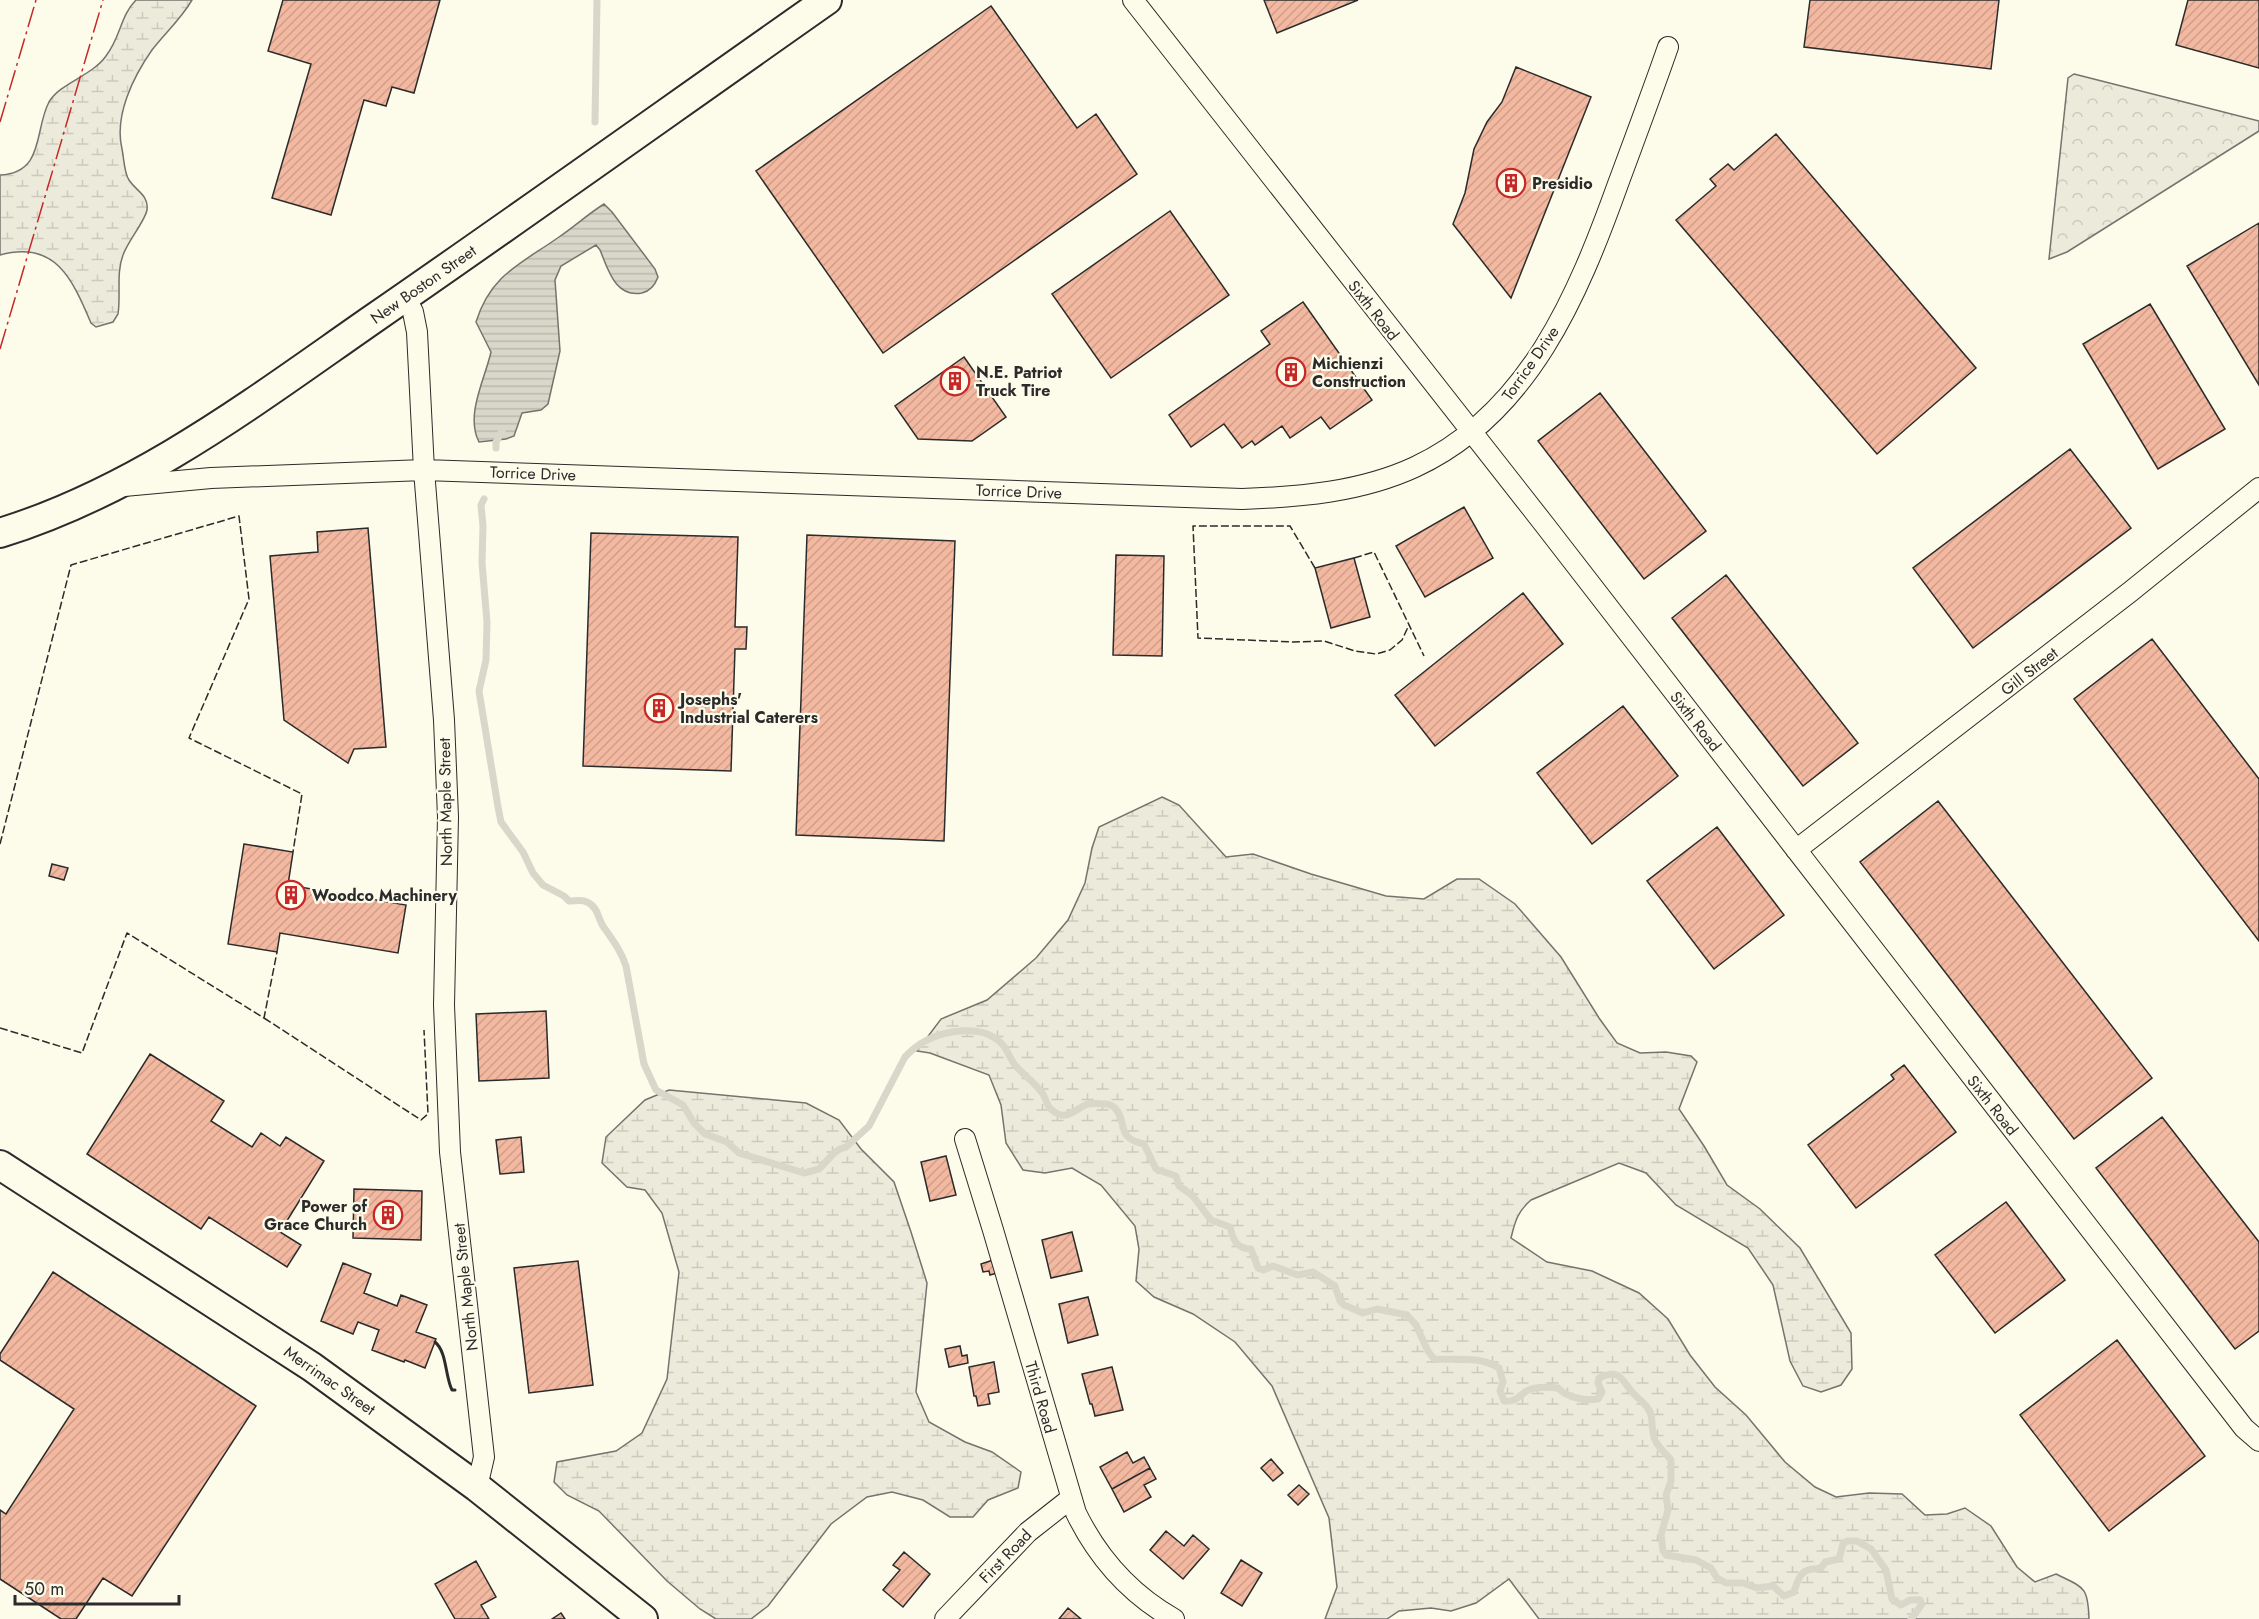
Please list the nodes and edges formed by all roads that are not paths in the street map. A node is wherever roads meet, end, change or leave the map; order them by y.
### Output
1 (827, 0) edge
2 (1133, 0) edge
3 (1668, 47) dead end
4 (405, 297) junction
5 (1471, 433) junction
6 (424, 470) junction
7 (115, 487) junction
8 (2259, 488) edge
9 (0, 533) edge
10 (1796, 850) junction
11 (965, 1139) dead end
12 (0, 1165) edge
13 (2259, 1441) edge
14 (477, 1487) junction
15 (1070, 1499) junction
16 (643, 1619) edge
17 (945, 1619) edge
18 (1174, 1619) edge

1 - 4 main road, New Boston Street
2 - 5 street, Sixth Road
3 - 5 street, Torrice Drive
4 - 6 street, North Maple Street
4 - 7 main road, New Boston Street
5 - 6 street, Torrice Drive
5 - 10 street, Sixth Road
6 - 7 street, Torrice Drive
6 - 14 street, North Maple Street
7 - 9 main road, New Boston Street
8 - 10 street, Gill Street
10 - 13 street, Sixth Road
11 - 15 street, Third Road
12 - 14 main road, Merrimac Street
14 - 16 main road, Merrimac Street
15 - 17 street, First Road
15 - 18 street, Third Road

